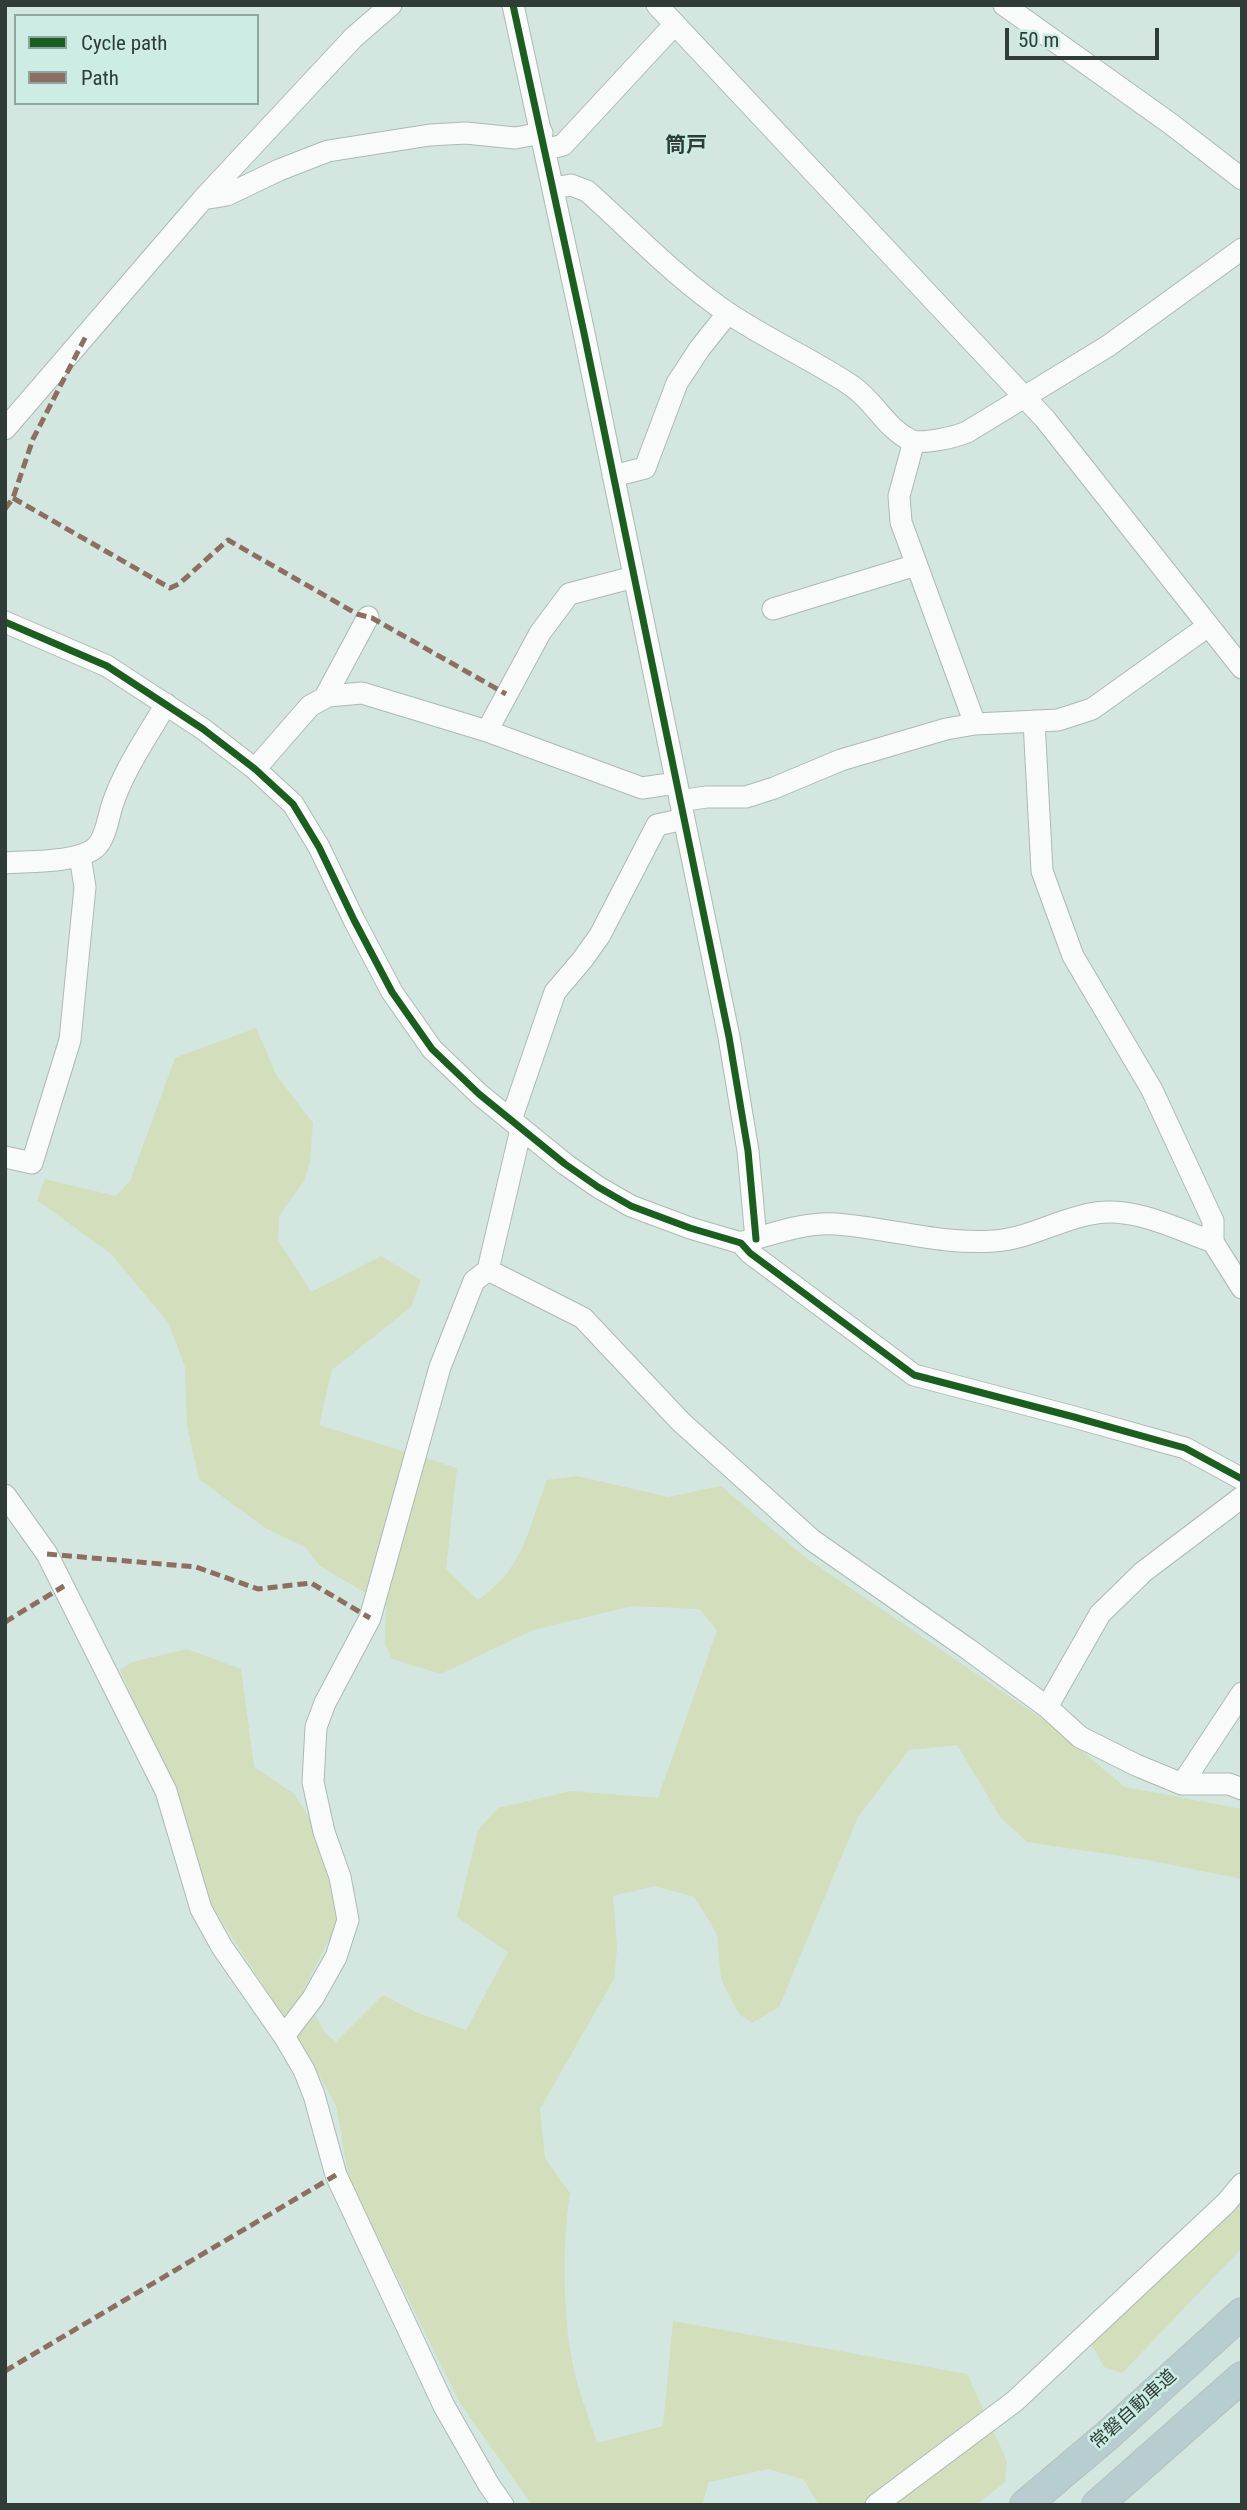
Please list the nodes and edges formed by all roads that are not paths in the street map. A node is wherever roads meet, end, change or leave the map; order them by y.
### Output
1 (391, 5) edge
2 (513, 5) edge
3 (657, 5) edge
4 (1006, 6) edge
5 (675, 24) junction
6 (544, 141) junction
7 (1242, 179) edge
8 (553, 188) junction
9 (203, 199) junction
10 (1242, 249) edge
11 (728, 313) junction
12 (1025, 397) junction
13 (5, 429) edge
14 (914, 442) junction
15 (613, 476) junction
16 (916, 565) junction
17 (634, 577) junction
18 (773, 609) dead end
19 (368, 617) dead end
20 (5, 621) edge
21 (1209, 626) junction
22 (1242, 668) edge
23 (326, 697) junction
24 (166, 704) junction
25 (1034, 721) junction
26 (975, 724) junction
27 (487, 731) junction
28 (255, 769) junction
29 (680, 801) junction
30 (80, 856) junction
31 (5, 863) edge
32 (516, 1124) junction
33 (5, 1157) edge
34 (748, 1241) junction
35 (1213, 1242) junction
36 (488, 1270) junction
37 (1242, 1288) edge
38 (1242, 1479) edge
39 (5, 1495) edge
40 (1242, 1497) edge
41 (1242, 1693) edge
42 (1047, 1707) junction
43 (1182, 1784) junction
44 (1242, 1789) edge
45 (284, 2036) junction
46 (1242, 2184) edge
47 (1242, 2313) edge
48 (1242, 2377) edge
49 (503, 2505) edge
50 (876, 2505) edge
51 (1025, 2505) edge
52 (1097, 2505) edge

1 - 9 street
2 - 6 street
3 - 5 street
4 - 7 street
5 - 6 street
5 - 12 street
6 - 8 street
6 - 9 street
8 - 11 street
8 - 15 street
9 - 13 street
10 - 12 street
11 - 14 street
11 - 15 street
12 - 14 street
12 - 21 street
14 - 16 street
15 - 17 street
16 - 18 street
16 - 26 street
17 - 27 street
17 - 29 street
19 - 23 street
20 - 24 street
21 - 22 street
21 - 25 street
23 - 27 street
23 - 28 street
24 - 28 street
24 - 30 street
25 - 26 street
25 - 35 street
26 - 29 street
27 - 29 street
28 - 32 street
29 - 32 street
29 - 34 street
30 - 31 street
30 - 33 street
32 - 34 street
32 - 36 street
34 - 35 street
34 - 38 street
35 - 37 street
36 - 42 street
36 - 45 street
39 - 45 street
40 - 42 street
41 - 43 street
42 - 43 street
43 - 44 street
45 - 49 street
46 - 50 street
47 - 51 highway, 常磐自動車道
48 - 52 highway

